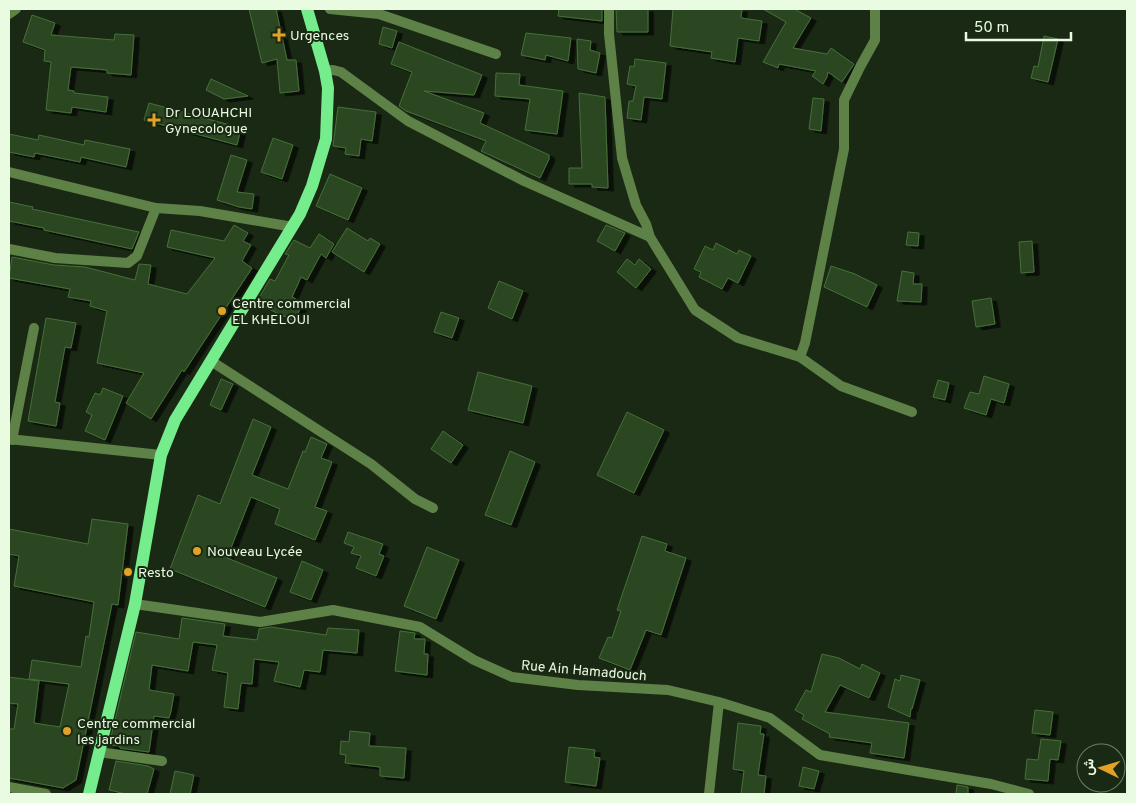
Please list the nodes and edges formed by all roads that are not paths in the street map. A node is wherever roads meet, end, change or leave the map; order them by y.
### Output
1 (16, 9) edge
2 (307, 9) edge
3 (330, 9) edge
4 (609, 9) edge
5 (875, 9) edge
6 (9, 14) edge
7 (496, 54) dead end
8 (325, 71) junction
9 (9, 172) edge
10 (156, 208) junction
11 (293, 227) junction
12 (650, 237) junction
13 (9, 249) edge
14 (34, 328) dead end
15 (800, 357) junction
16 (211, 361) junction
17 (912, 412) dead end
18 (10, 440) edge
19 (161, 455) junction
20 (433, 508) dead end
21 (134, 604) junction
22 (719, 702) junction
23 (99, 752) junction
24 (162, 761) dead end
25 (9, 786) edge
26 (46, 794) edge
27 (89, 794) edge
28 (709, 794) edge
29 (1028, 794) edge

1 - 6 street
2 - 8 main road
3 - 7 street
4 - 12 street
5 - 15 street
8 - 11 main road
8 - 12 street
9 - 10 street
10 - 11 street
10 - 13 street
11 - 16 main road
12 - 15 street
14 - 18 street
15 - 17 street
16 - 19 main road
16 - 20 street
18 - 19 street
19 - 21 main road
21 - 22 street, Rue Ain Hamadouch
21 - 23 main road
22 - 28 street
22 - 29 street, Rue Ain Hamadouch
23 - 24 street
23 - 27 main road
25 - 26 street

